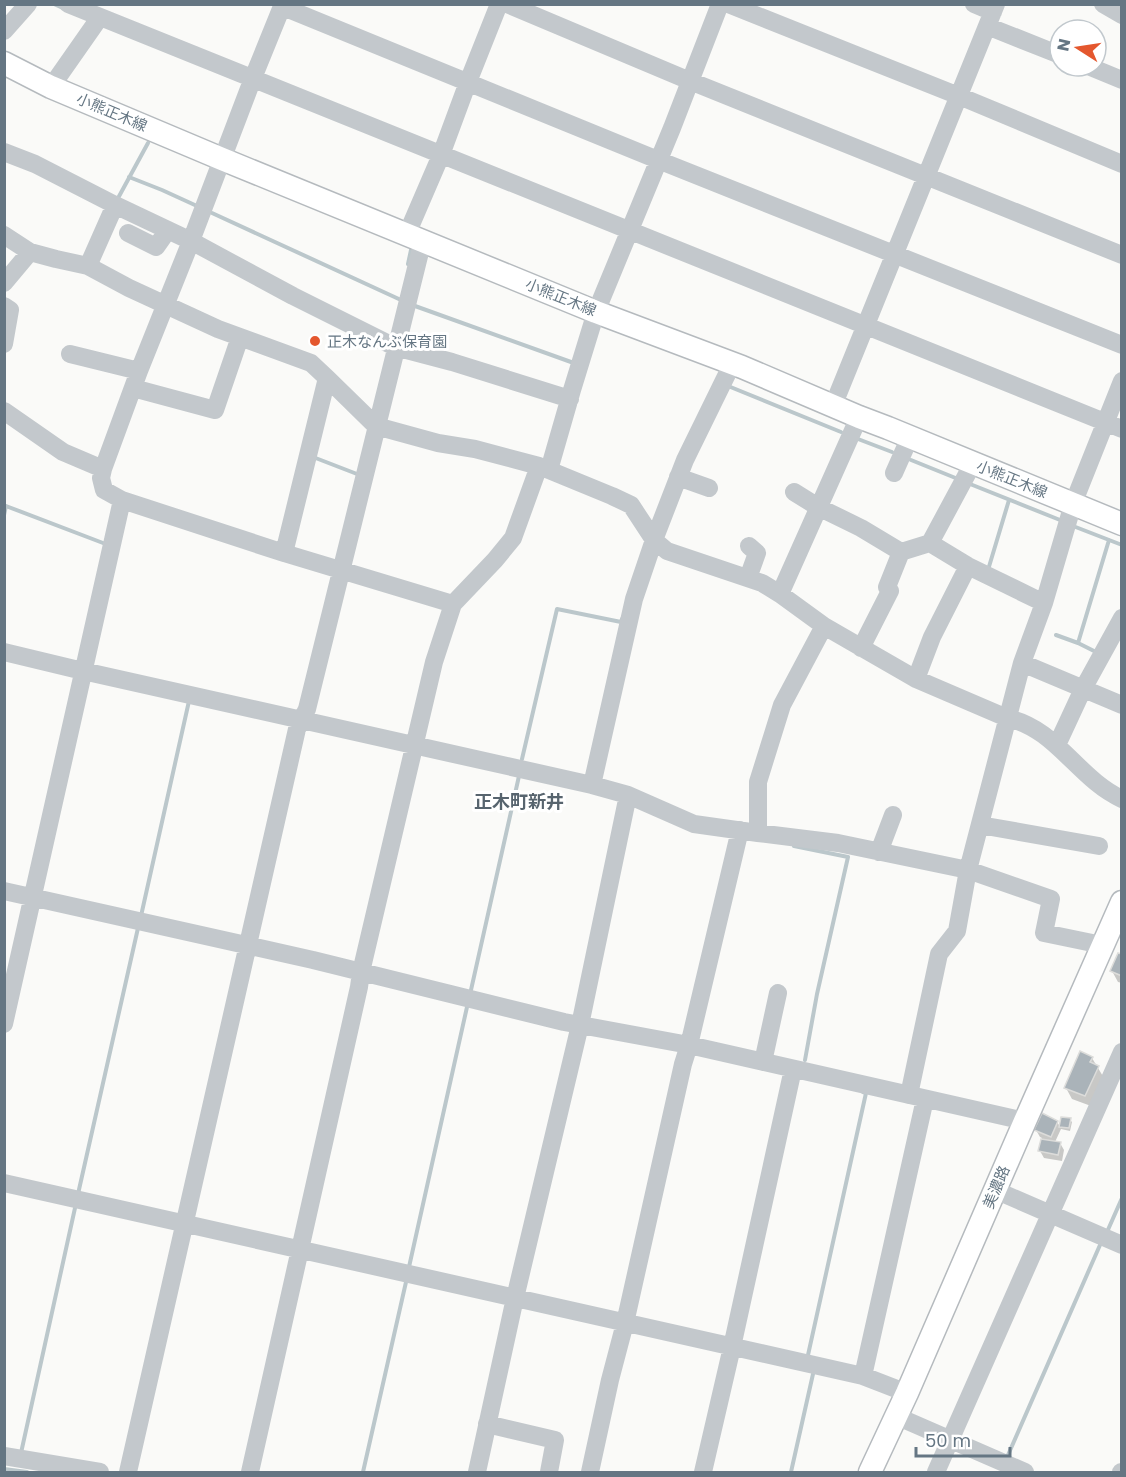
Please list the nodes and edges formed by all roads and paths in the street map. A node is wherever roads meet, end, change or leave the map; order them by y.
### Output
1 (28, 4) edge
2 (69, 4) edge
3 (499, 4) edge
4 (507, 4) edge
5 (720, 4) edge
6 (728, 4) edge
7 (974, 4) edge
8 (1103, 4) edge
9 (283, 6) edge
10 (992, 14) edge
11 (1122, 15) edge
12 (100, 17) junction
13 (4, 31) edge
14 (1048, 48) edge
15 (6, 66) edge
16 (1108, 74) edge
17 (253, 78) junction
18 (1122, 80) edge
19 (690, 81) junction
20 (468, 82) junction
21 (51, 87) junction
22 (959, 96) junction
23 (4, 152) edge
24 (441, 155) junction
25 (222, 159) junction
26 (658, 160) junction
27 (1122, 164) edge
28 (926, 176) junction
29 (115, 205) junction
30 (168, 230) junction
31 (630, 231) junction
32 (128, 233) dead end
33 (4, 235) edge
34 (415, 237) junction
35 (191, 242) junction
36 (30, 252) junction
37 (894, 254) junction
38 (1122, 255) edge
39 (88, 266) junction
40 (4, 283) edge
41 (166, 304) junction
42 (4, 306) edge
43 (596, 312) junction
44 (866, 326) junction
45 (240, 337) junction
46 (4, 344) edge
47 (1122, 345) edge
48 (395, 347) junction
49 (70, 354) dead end
50 (732, 364) junction
51 (139, 371) junction
52 (327, 378) junction
53 (1122, 381) edge
54 (133, 388) junction
55 (570, 399) junction
56 (833, 406) junction
57 (4, 411) edge
58 (859, 417) junction
59 (376, 426) junction
60 (1113, 426) edge
61 (910, 437) junction
62 (973, 463) junction
63 (544, 468) junction
64 (103, 469) junction
65 (894, 473) dead end
66 (678, 477) junction
67 (710, 488) dead end
68 (794, 492) dead end
69 (122, 500) junction
70 (1073, 504) junction
71 (818, 507) junction
72 (1122, 524) edge
73 (654, 540) junction
74 (930, 543) junction
75 (748, 546) dead end
76 (901, 552) junction
77 (284, 553) junction
78 (968, 566) junction
79 (341, 571) junction
80 (748, 578) junction
81 (780, 594) junction
82 (1044, 603) junction
83 (453, 604) junction
84 (1122, 618) edge
85 (824, 626) junction
86 (861, 648) junction
87 (4, 652) edge
88 (1022, 663) junction
89 (83, 672) junction
90 (916, 679) junction
91 (1083, 689) junction
92 (1122, 705) edge
93 (1007, 718) junction
94 (302, 720) junction
95 (1057, 745) junction
96 (413, 746) junction
97 (592, 785) junction
98 (628, 795) junction
99 (1122, 799) edge
100 (893, 815) dead end
101 (980, 825) junction
102 (740, 831) junction
103 (758, 834) junction
104 (1099, 846) dead end
105 (879, 852) junction
106 (968, 870) junction
107 (4, 891) edge
108 (33, 898) junction
109 (1122, 902) edge
110 (1111, 935) edge
111 (247, 946) junction
112 (361, 972) junction
113 (778, 993) dead end
114 (4, 1024) edge
115 (580, 1026) junction
116 (689, 1046) junction
117 (1122, 1052) edge
118 (763, 1062) junction
119 (793, 1069) junction
120 (917, 1097) junction
121 (1025, 1121) junction
122 (4, 1183) edge
123 (995, 1190) junction
124 (1050, 1214) junction
125 (186, 1224) junction
126 (1122, 1245) edge
127 (300, 1249) junction
128 (515, 1298) junction
129 (625, 1323) junction
130 (732, 1347) junction
131 (863, 1376) junction
132 (907, 1393) junction
133 (896, 1416) junction
134 (487, 1424) junction
135 (951, 1440) junction
136 (4, 1456) edge
137 (100, 1473) edge
138 (128, 1473) edge
139 (250, 1473) edge
140 (477, 1473) edge
141 (549, 1473) edge
142 (590, 1473) edge
143 (703, 1473) edge
144 (870, 1473) edge
145 (936, 1473) edge
146 (1025, 1473) edge

1 - 13 street
2 - 12 street
3 - 20 street
4 - 19 street
5 - 19 street
6 - 22 street
7 - 10 street
8 - 11 street
9 - 17 street
9 - 20 street
10 - 14 street
10 - 22 street
12 - 17 street
12 - 21 street
15 - 21 main road, 小熊正木線
16 - 18 street
17 - 24 street
17 - 25 street
19 - 26 street
19 - 28 street
20 - 24 street
20 - 26 street
21 - 25 main road, 小熊正木線
22 - 27 street
22 - 28 street
23 - 29 street
24 - 31 street
24 - 34 street
25 - 34 main road, 小熊正木線
25 - 35 street
26 - 31 street
26 - 37 street
28 - 37 street
28 - 38 street
29 - 30 street
29 - 39 street
30 - 32 street
30 - 35 street
31 - 43 street
31 - 44 street
33 - 36 street
34 - 43 main road, 小熊正木線
34 - 48 street
35 - 41 street
35 - 48 street
36 - 39 street
36 - 40 street
37 - 44 street
37 - 47 street
39 - 41 street
41 - 45 street
41 - 51 street
42 - 46 street
43 - 50 main road, 小熊正木線
43 - 55 street
44 - 56 street
44 - 60 street
45 - 52 street
45 - 54 street
48 - 55 street
48 - 59 street
49 - 51 street
50 - 56 main road, 小熊正木線
50 - 66 street
51 - 54 street
52 - 59 street
52 - 77 street
53 - 60 street
54 - 64 street
55 - 63 street
56 - 58 main road, 小熊正木線
57 - 64 street
58 - 61 main road, 小熊正木線
58 - 71 street
59 - 63 street
59 - 79 street
60 - 70 street
61 - 62 main road, 小熊正木線
61 - 65 street
62 - 70 main road, 小熊正木線
62 - 74 street
63 - 73 street
63 - 83 street
64 - 69 street
66 - 67 street
66 - 73 street
68 - 71 street
69 - 77 street
69 - 89 street
70 - 72 main road, 小熊正木線
70 - 82 street
71 - 76 street
71 - 81 street
73 - 80 street
73 - 97 street
74 - 76 street
74 - 78 street
75 - 80 street
76 - 86 street
77 - 79 street
78 - 82 street
78 - 90 street
79 - 83 street
79 - 94 street
80 - 81 street
81 - 85 street
82 - 88 street
83 - 96 street
84 - 91 street
85 - 86 street
85 - 103 street
86 - 90 street
87 - 89 street
88 - 91 street
88 - 93 street
89 - 94 street
89 - 108 street
90 - 93 street
91 - 92 street
91 - 95 street
93 - 95 street
93 - 101 street
94 - 96 street
94 - 111 street
95 - 99 street
96 - 97 street
96 - 112 street
97 - 98 street
98 - 102 street
98 - 115 street
100 - 105 street
101 - 104 street
101 - 106 street
102 - 103 street
102 - 116 street
103 - 105 street
105 - 106 street
106 - 110 street
106 - 120 street
107 - 108 street
108 - 111 street
108 - 114 street
109 - 110 main road, 美濃路
110 - 121 main road, 美濃路
111 - 112 street
111 - 125 street
112 - 115 street
112 - 127 street
113 - 118 street
115 - 116 street
115 - 128 street
116 - 118 street
116 - 129 street
117 - 124 street
118 - 119 street
119 - 120 street
119 - 130 street
120 - 121 street
120 - 131 street
121 - 123 main road, 美濃路
122 - 125 street
123 - 124 street
123 - 132 main road, 美濃路
124 - 126 street
124 - 135 street
125 - 127 street
125 - 138 street
127 - 128 street
127 - 139 street
128 - 129 street
128 - 134 street
129 - 130 street
129 - 142 street
130 - 131 street
130 - 143 street
131 - 132 street
132 - 133 main road, 美濃路
133 - 135 street
133 - 144 main road, 美濃路
134 - 140 street
134 - 141 street
135 - 145 street
135 - 146 street
136 - 137 street

